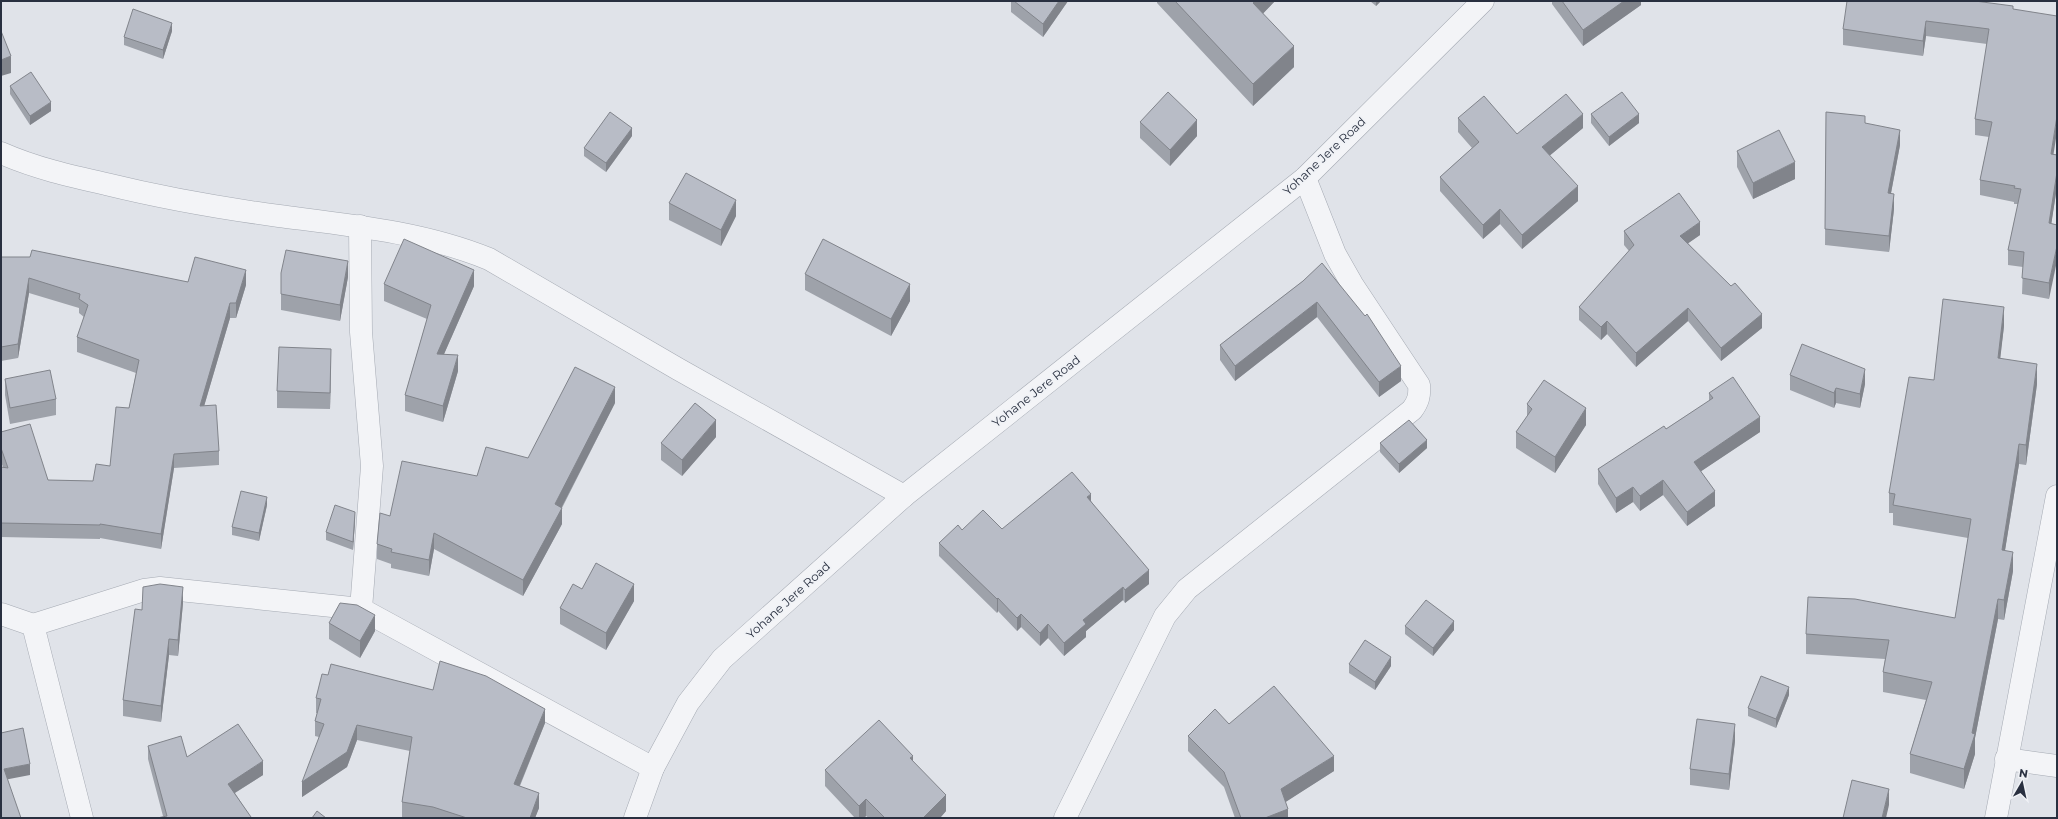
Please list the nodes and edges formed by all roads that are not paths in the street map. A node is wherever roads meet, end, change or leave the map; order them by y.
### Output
1 (1483, 1) edge
2 (1, 153) edge
3 (1305, 178) junction
4 (360, 226) junction
5 (904, 496) junction
6 (2057, 496) edge
7 (361, 609) junction
8 (1, 614) edge
9 (33, 625) junction
10 (2006, 759) junction
11 (2057, 766) edge
12 (653, 768) junction
13 (82, 818) edge
14 (635, 818) edge
15 (1065, 818) edge
16 (1996, 818) edge

1 - 3 street, Yohane Jere Road
2 - 4 street
3 - 5 street, Yohane Jere Road
3 - 15 street
4 - 5 street
4 - 7 street
5 - 12 street, Yohane Jere Road
6 - 10 street
7 - 9 street
7 - 12 street
8 - 9 street
9 - 13 street
10 - 11 street
10 - 16 street
12 - 14 street, Yohane Jere Road

